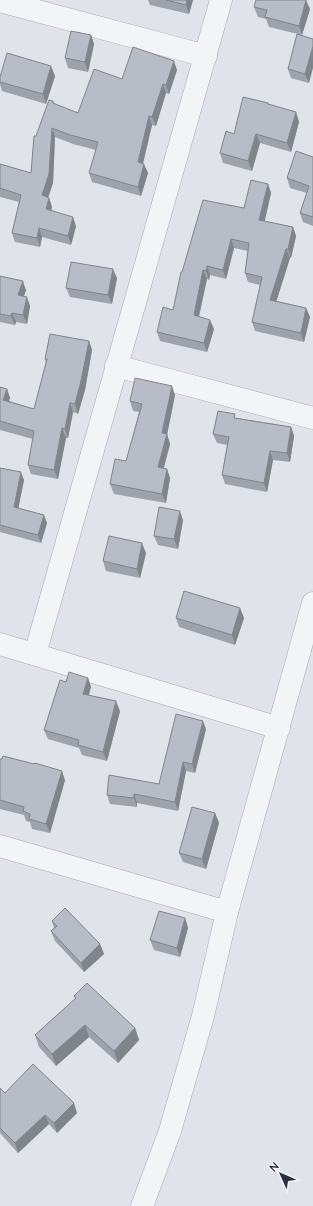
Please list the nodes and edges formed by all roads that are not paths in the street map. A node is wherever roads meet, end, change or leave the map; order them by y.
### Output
1 (220, 0) edge
2 (0, 1) edge
3 (206, 56) junction
4 (116, 366) junction
5 (313, 418) edge
6 (313, 603) edge
7 (0, 644) edge
8 (35, 654) junction
9 (279, 728) junction
10 (0, 846) edge
11 (227, 912) junction
12 (142, 1206) edge

1 - 3 street
2 - 3 street
3 - 4 street
4 - 5 street
4 - 8 street
6 - 9 street
7 - 8 street
8 - 9 street
9 - 11 street
10 - 11 street
11 - 12 street

